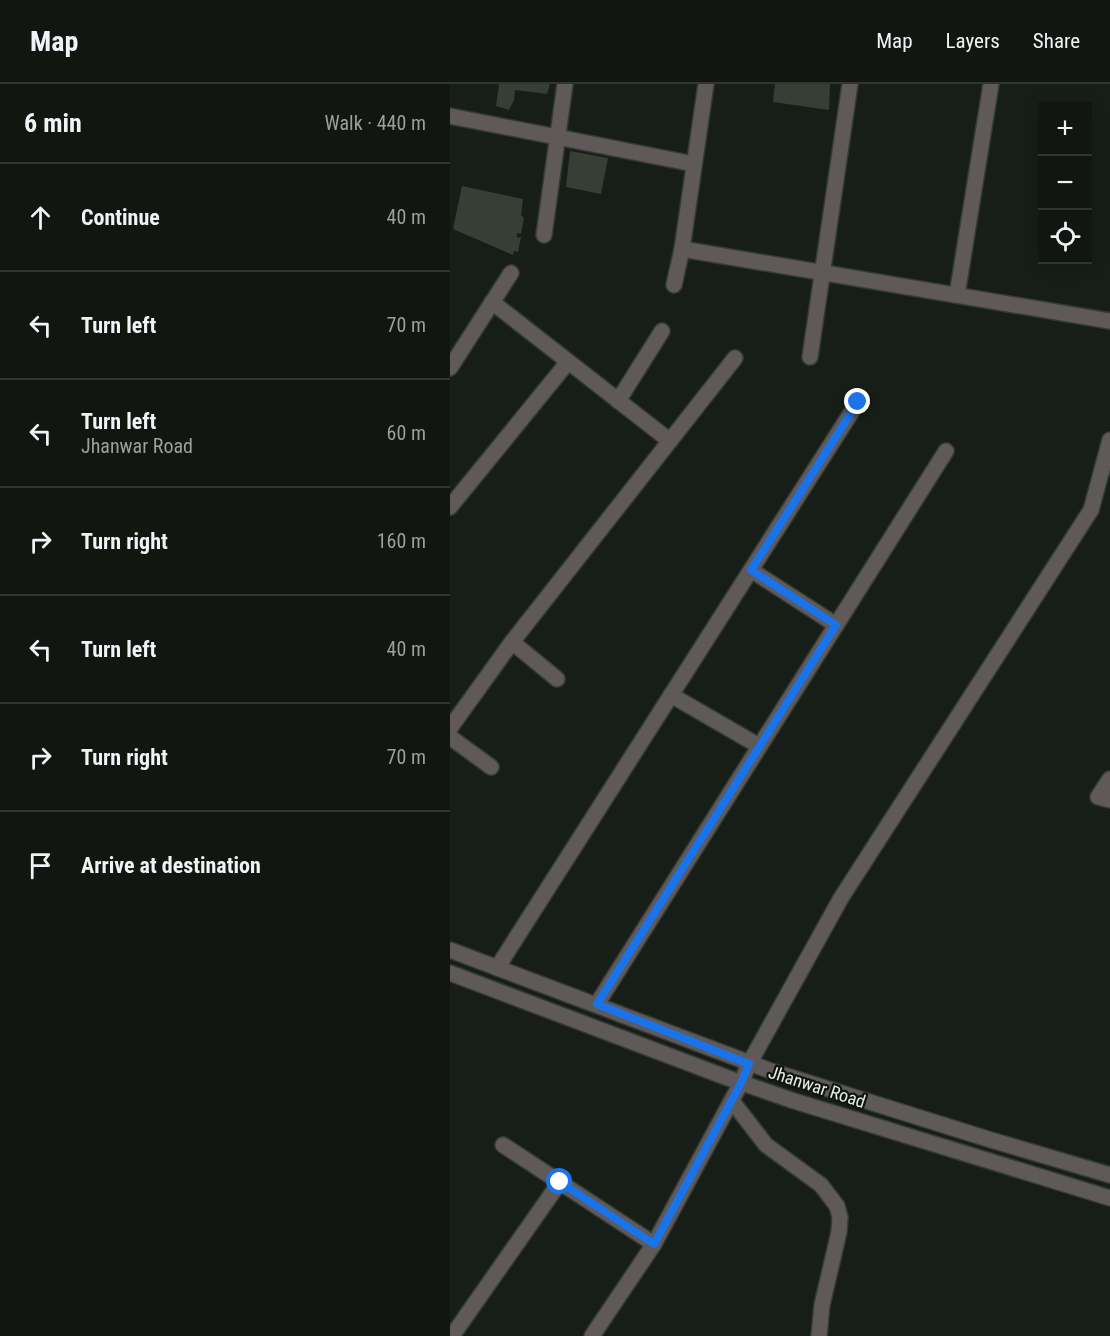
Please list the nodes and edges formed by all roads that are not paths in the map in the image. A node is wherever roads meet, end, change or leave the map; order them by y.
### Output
1 (565, 84) edge
2 (706, 84) edge
3 (850, 84) edge
4 (991, 84) edge
5 (450, 116) edge
6 (557, 136) junction
7 (694, 164) junction
8 (544, 236) dead end
9 (682, 249) junction
10 (511, 273) dead end
11 (822, 273) junction
12 (674, 285) dead end
13 (957, 295) junction
14 (492, 303) junction
15 (1110, 321) edge
16 (662, 331) dead end
17 (810, 357) dead end
18 (735, 358) dead end
19 (568, 362) junction
20 (450, 368) edge
21 (618, 401) junction
22 (858, 402) dead end
23 (1110, 440) edge
24 (670, 441) junction
25 (945, 451) dead end
26 (450, 507) edge
27 (751, 570) junction
28 (836, 625) junction
29 (512, 642) junction
30 (557, 679) dead end
31 (671, 695) junction
32 (450, 728) edge
33 (450, 737) edge
34 (759, 746) junction
35 (491, 767) dead end
36 (1110, 779) edge
37 (1110, 800) edge
38 (450, 950) edge
39 (497, 968) junction
40 (450, 973) edge
41 (597, 1004) junction
42 (749, 1064) junction
43 (741, 1083) junction
44 (732, 1101) junction
45 (503, 1145) dead end
46 (1110, 1175) edge
47 (560, 1182) junction
48 (1110, 1198) edge
49 (654, 1244) junction
50 (452, 1336) edge
51 (592, 1336) edge
52 (819, 1336) edge

1 - 6 street
2 - 7 street
3 - 11 street
4 - 13 street
5 - 6 street
6 - 7 street
6 - 8 street
7 - 9 street
9 - 11 street
9 - 12 street
10 - 14 street
11 - 13 street
11 - 17 street
13 - 15 street
14 - 19 street
14 - 20 street
16 - 21 street
18 - 24 street
19 - 21 street
19 - 26 street
21 - 24 street
22 - 27 street
23 - 42 street
24 - 29 street
25 - 28 street
27 - 28 street
27 - 31 street
28 - 34 street
29 - 30 street
29 - 32 street
31 - 34 street
31 - 39 street
33 - 35 street
34 - 41 street
36 - 37 street
38 - 39 street, Jhanwar Road
39 - 41 street, Jhanwar Road
40 - 43 street, Jhanwar Road
41 - 42 street, Jhanwar Road
42 - 43 street
42 - 46 street, Jhanwar Road
43 - 44 street
43 - 48 street, Jhanwar Road
44 - 49 street
44 - 52 street
45 - 47 street
47 - 49 street
47 - 50 street
49 - 51 street

